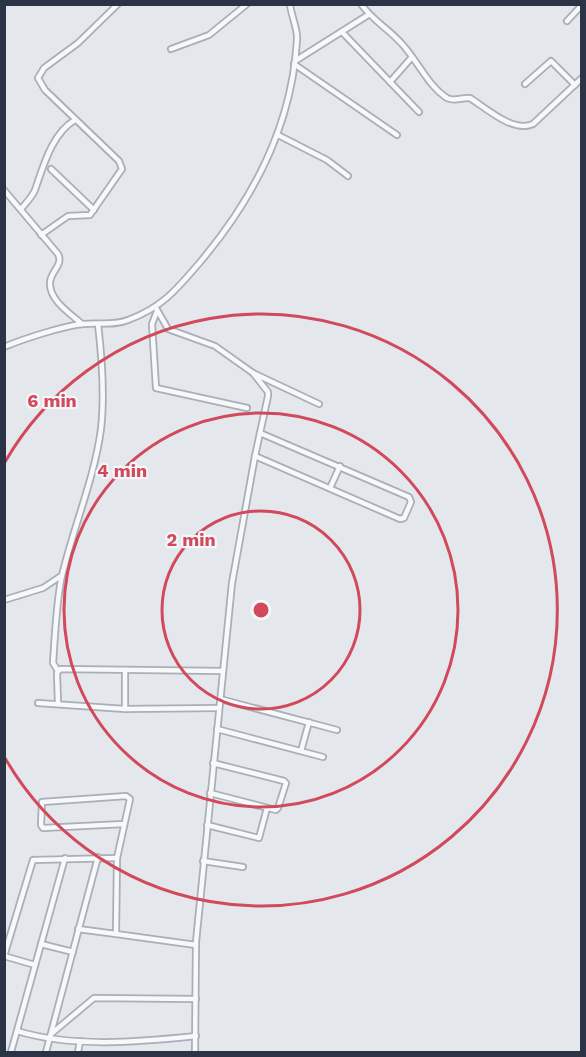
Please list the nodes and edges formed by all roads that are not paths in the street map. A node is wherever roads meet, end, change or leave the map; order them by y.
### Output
1 (118, 4) edge
2 (248, 4) edge
3 (290, 4) edge
4 (361, 4) edge
5 (582, 5) edge
6 (368, 15) junction
7 (567, 21) dead end
8 (342, 32) junction
9 (171, 50) dead end
10 (412, 57) junction
11 (294, 63) junction
12 (582, 78) edge
13 (390, 82) junction
14 (525, 84) dead end
15 (575, 85) junction
16 (419, 112) dead end
17 (75, 120) junction
18 (278, 135) junction
19 (398, 135) dead end
20 (51, 169) dead end
21 (348, 176) dead end
22 (4, 190) edge
23 (21, 209) junction
24 (94, 210) junction
25 (41, 235) junction
26 (156, 309) junction
27 (82, 324) junction
28 (98, 324) junction
29 (4, 347) edge
30 (253, 373) junction
31 (319, 404) dead end
32 (247, 408) dead end
33 (260, 433) junction
34 (255, 456) junction
35 (340, 466) junction
36 (330, 488) junction
37 (63, 574) junction
38 (4, 600) edge
39 (125, 670) junction
40 (57, 671) junction
41 (223, 671) junction
42 (220, 699) junction
43 (38, 703) dead end
44 (58, 704) junction
45 (219, 708) junction
46 (125, 709) junction
47 (309, 722) junction
48 (217, 729) junction
49 (337, 730) dead end
50 (301, 751) junction
51 (323, 757) dead end
52 (213, 763) junction
53 (210, 793) junction
54 (267, 808) junction
55 (123, 824) junction
56 (207, 825) junction
57 (98, 857) junction
58 (65, 858) junction
59 (117, 858) junction
60 (203, 861) junction
61 (243, 867) dead end
62 (78, 929) junction
63 (116, 934) junction
64 (41, 944) junction
65 (196, 945) junction
66 (73, 952) junction
67 (4, 956) edge
68 (35, 965) junction
69 (196, 999) junction
70 (17, 1031) junction
71 (50, 1036) junction
72 (196, 1036) junction
73 (80, 1041) junction
74 (10, 1053) edge
75 (46, 1053) edge
76 (78, 1053) edge
77 (195, 1053) edge

1 - 17 street
2 - 9 street
3 - 11 street
4 - 6 street
5 - 7 street
6 - 8 street
6 - 10 street
8 - 11 street
8 - 13 street
10 - 13 street
10 - 15 street
11 - 18 street
11 - 19 street
12 - 15 street
13 - 16 street
14 - 15 street
17 - 23 street
17 - 24 street
18 - 21 street
18 - 26 street
20 - 24 street
22 - 23 street
23 - 25 street
24 - 25 street
25 - 27 street
26 - 28 street
26 - 30 street
26 - 32 street
27 - 28 street
27 - 29 street
28 - 37 street
30 - 31 street
30 - 33 street
33 - 34 street
33 - 35 street
34 - 36 street
34 - 41 street
35 - 36 street
35 - 36 street
37 - 38 street
37 - 40 street
39 - 40 street
39 - 41 street
39 - 46 street
40 - 44 street
41 - 42 street
42 - 45 street
42 - 47 street
43 - 44 street
44 - 46 street
45 - 46 street
45 - 48 street
47 - 49 street
47 - 50 street
48 - 50 street
48 - 52 street
50 - 51 street
52 - 53 street
52 - 54 street
53 - 54 street
53 - 56 street
54 - 56 street
55 - 55 street
55 - 59 street
56 - 60 street
57 - 58 street
57 - 59 street
57 - 62 street
58 - 64 street
58 - 67 street
59 - 63 street
60 - 61 street
60 - 65 street
62 - 63 street
62 - 66 street
63 - 65 street
64 - 66 street
64 - 68 street
65 - 69 street
66 - 71 street
67 - 68 street
68 - 70 street
69 - 71 street
69 - 72 street
70 - 71 street
70 - 74 street
71 - 73 street
71 - 75 street
72 - 73 street
72 - 77 street
73 - 76 street

